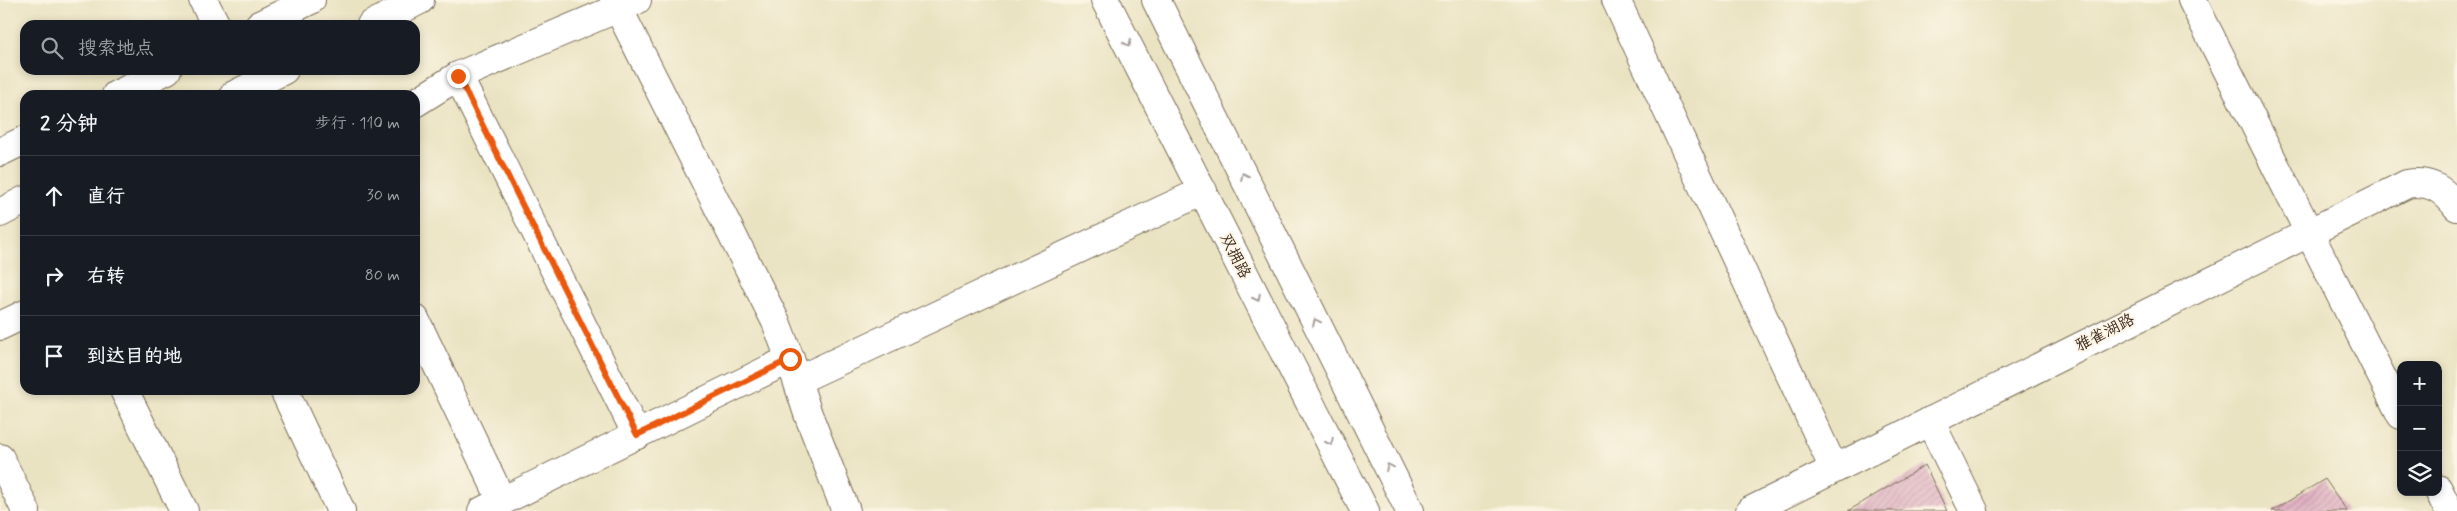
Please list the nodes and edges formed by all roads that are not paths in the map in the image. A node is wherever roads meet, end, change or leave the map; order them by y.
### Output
1 (203, 0) edge
2 (311, 0) edge
3 (420, 0) edge
4 (1106, 0) edge
5 (1156, 0) edge
6 (1616, 0) edge
7 (2192, 0) edge
8 (623, 3) edge
9 (213, 20) edge
10 (269, 20) edge
11 (381, 20) edge
12 (157, 75) edge
13 (274, 75) edge
14 (458, 76) junction
15 (126, 90) edge
16 (244, 90) edge
17 (420, 99) edge
18 (20, 142) edge
19 (0, 152) edge
20 (1203, 192) junction
21 (20, 202) edge
22 (2457, 206) edge
23 (0, 212) edge
24 (2308, 232) junction
25 (20, 316) edge
26 (0, 326) edge
27 (420, 331) edge
28 (794, 370) junction
29 (126, 395) edge
30 (286, 395) edge
31 (2397, 407) edge
32 (1930, 421) junction
33 (637, 435) junction
34 (0, 458) edge
35 (1834, 469) junction
36 (2442, 496) edge
37 (492, 506) edge
38 (26, 511) edge
39 (184, 511) edge
40 (341, 511) edge
41 (846, 511) edge
42 (1365, 511) edge
43 (1410, 511) edge
44 (1750, 511) edge
45 (1974, 511) edge
46 (2449, 511) edge

1 - 9 street
2 - 10 street
3 - 11 street
4 -> 20 street, 双拥路
43 -> 5 street
6 - 35 street
7 - 24 street
8 - 14 street
8 - 28 street
12 - 15 street
13 - 16 street
14 - 17 street
14 - 33 street
18 - 19 street
20 - 28 street
20 -> 42 street, 双拥路
21 - 23 street
22 - 24 street, 雅雀湖路
24 - 31 street
24 - 32 street, 雅雀湖路
25 - 26 street
27 - 37 street
28 - 33 street
28 - 41 street
29 - 39 street
30 - 40 street
32 - 35 street, 雅雀湖路
32 - 45 street
33 - 37 street
34 - 38 street
35 - 44 street, 雅雀湖路
36 - 46 street

